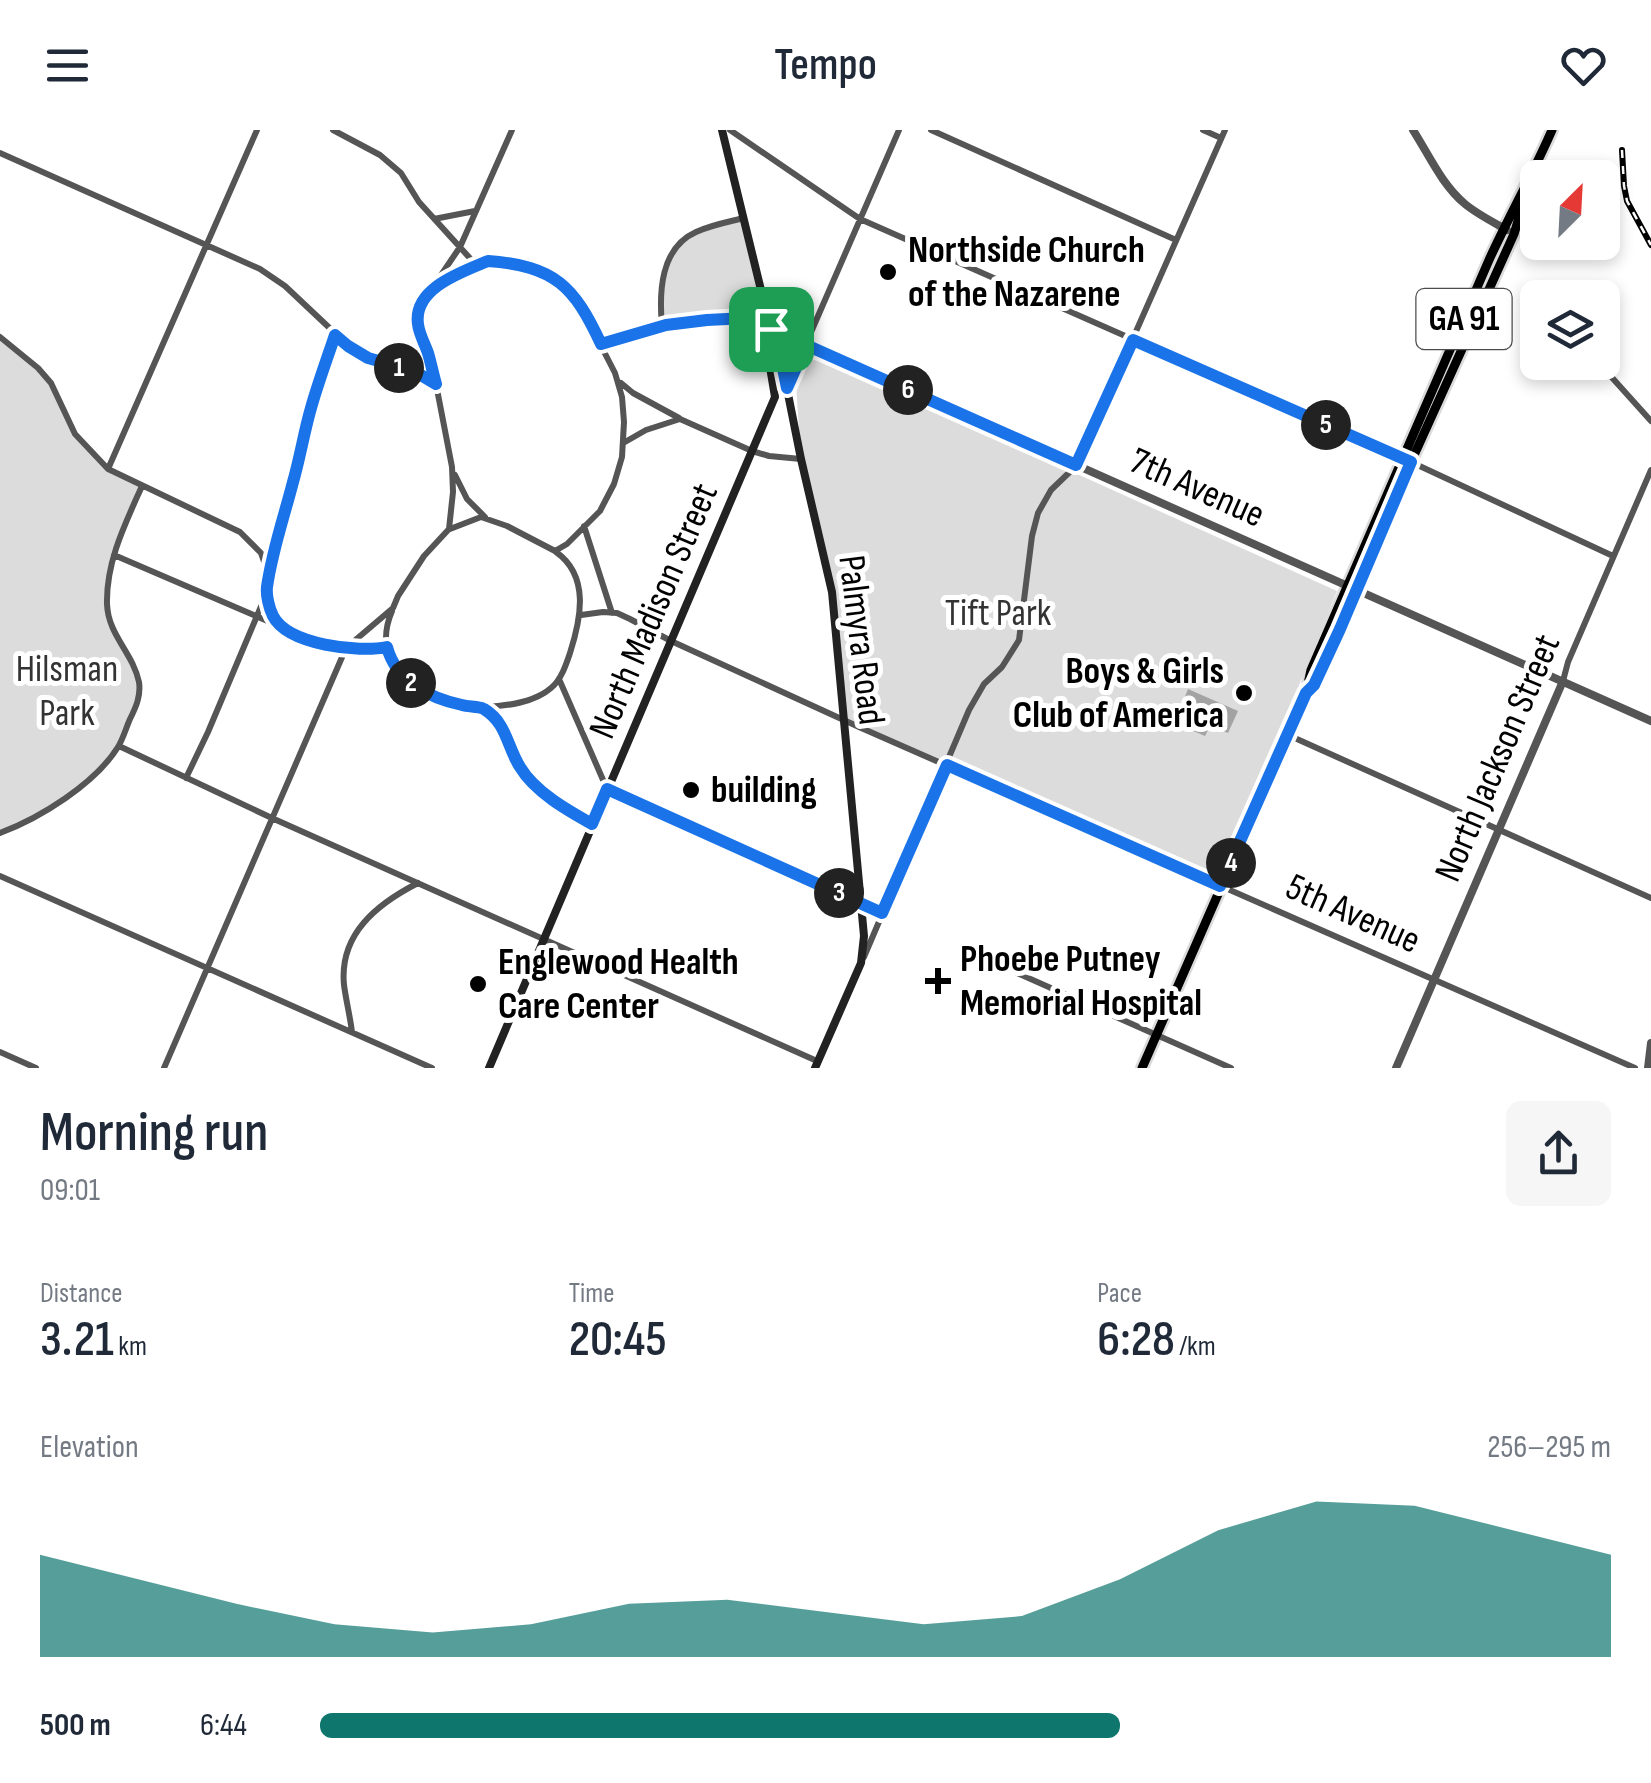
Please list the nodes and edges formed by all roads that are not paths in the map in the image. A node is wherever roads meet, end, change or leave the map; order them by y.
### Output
1 (257, 130) edge
2 (333, 130) edge
3 (512, 130) edge
4 (722, 130) edge
5 (730, 130) edge
6 (900, 130) edge
7 (930, 130) edge
8 (1203, 130) edge
9 (1413, 130) edge
10 (1552, 130) edge
11 (1223, 134) edge
12 (0, 153) edge
13 (1539, 160) edge
14 (1520, 200) edge
15 (477, 211) junction
16 (1520, 214) edge
17 (745, 218) junction
18 (434, 219) junction
19 (860, 219) junction
20 (1504, 228) junction
21 (1514, 234) junction
22 (1176, 240) junction
23 (206, 244) junction
24 (460, 247) junction
25 (477, 266) junction
26 (425, 297) junction
27 (662, 326) junction
28 (771, 329) junction
29 (335, 335) junction
30 (0, 337) edge
31 (1133, 340) junction
32 (601, 344) junction
33 (806, 345) junction
34 (618, 380) junction
35 (1614, 380) edge
36 (436, 384) junction
37 (787, 388) junction
38 (775, 397) joint
39 (680, 418) junction
40 (1651, 421) edge
41 (624, 442) junction
42 (752, 451) junction
43 (800, 459) junction
44 (1408, 460) junction
45 (1076, 465) junction
46 (452, 467) junction
47 (108, 469) junction
48 (1651, 470) edge
49 (142, 486) junction
50 (486, 518) junction
51 (584, 526) junction
52 (449, 529) junction
53 (555, 552) junction
54 (114, 555) junction
55 (1613, 556) junction
56 (269, 579) junction
57 (1352, 587) junction
58 (266, 590) junction
59 (393, 608) junction
60 (612, 613) junction
61 (580, 615) junction
62 (257, 617) junction
63 (284, 628) junction
64 (671, 641) junction
65 (387, 647) junction
66 (346, 648) junction
67 (558, 679) junction
68 (1563, 681) junction
69 (482, 708) junction
70 (844, 719) junction
71 (1651, 721) edge
72 (1288, 735) junction
73 (119, 746) junction
74 (947, 765) junction
75 (186, 778) junction
76 (607, 789) junction
77 (274, 819) junction
78 (592, 824) junction
79 (1500, 830) junction
80 (0, 834) edge
81 (0, 876) edge
82 (418, 884) junction
83 (1220, 886) junction
84 (1651, 898) edge
85 (860, 902) junction
86 (882, 913) junction
87 (543, 939) junction
88 (861, 962) junction
89 (208, 969) junction
90 (1017, 973) dead end
91 (1434, 980) junction
92 (352, 1033) junction
93 (1156, 1036) junction
94 (1651, 1043) edge
95 (0, 1052) edge
96 (816, 1065) edge
97 (36, 1068) edge
98 (164, 1068) edge
99 (432, 1068) edge
100 (489, 1068) edge
101 (1142, 1068) edge
102 (1231, 1068) edge
103 (1396, 1068) edge
104 (1635, 1068) edge
105 (1648, 1068) edge

1 - 23 street
2 - 18 street
3 - 15 street
4 - 17 main road, Palmyra Road
5 - 19 street
6 - 19 street
7 - 22 street
8 - 11 street
9 - 20 street
10 - 13 main road, GA 91
11 - 22 street
12 - 23 street
14 - 20 main road, GA 91
15 - 18 street
15 - 24 street
16 - 21 main road, GA 91
17 - 27 street
17 - 28 main road, Palmyra Road
18 - 24 street
19 - 31 street
19 - 33 street
20 - 21 street
20 - 44 main road, GA 91
21 - 44 main road, GA 91
22 - 31 street
23 - 29 street
23 - 47 street
24 - 25 street
24 - 26 street
25 - 26 street
25 - 32 street
26 - 36 street
27 - 28 street, 7th Avenue
27 - 32 street, 7th Avenue
28 - 33 street, 7th Avenue
28 - 37 main road, Palmyra Road
28 - 38 main road, Palmyra Road
29 - 36 street
29 - 56 street
30 - 47 street
31 - 44 street
31 - 45 street
32 - 34 street
33 - 37 street
33 - 45 street, 7th Avenue
34 - 39 street
34 - 41 street
35 - 40 street
36 - 46 street
37 - 43 main road, Palmyra Road
38 - 42 main road, North Madison Street
39 - 41 street
39 - 42 street
41 - 51 street
42 - 43 street
42 - 64 main road, North Madison Street
43 - 70 main road, Palmyra Road
44 - 55 street
44 - 57 main road, GA 91
45 - 57 street, 7th Avenue
45 - 74 street
46 - 50 street
46 - 52 street
47 - 49 street
48 - 55 street, North Jackson Street
49 - 54 street
49 - 56 street
50 - 52 street
50 - 53 street
51 - 53 street
51 - 60 street
52 - 59 street
53 - 61 street
54 - 62 street
54 - 73 street
55 - 68 street, North Jackson Street
56 - 58 street
57 - 68 street, 7th Avenue
57 - 72 main road, GA 91
58 - 62 street
58 - 63 street
59 - 65 street
59 - 66 street
60 - 61 street, 5th Avenue
60 - 64 street, 5th Avenue
61 - 67 street
62 - 63 street
62 - 75 street
63 - 66 street
64 - 70 street, 5th Avenue
64 - 76 main road, North Madison Street
65 - 66 street
65 - 69 street
66 - 77 street
67 - 69 street
67 - 76 street
68 - 71 street, 7th Avenue
68 - 79 street, North Jackson Street
69 - 78 street
70 - 74 street, 5th Avenue
70 - 85 main road, Palmyra Road
72 - 79 street
72 - 83 main road, GA 91
73 - 75 street
73 - 80 street
74 - 83 street, 5th Avenue
74 - 86 street
75 - 77 street
76 - 78 main road, North Madison Street
76 - 85 street
77 - 82 street
77 - 89 street
78 - 87 main road, North Madison Street
79 - 84 street
79 - 91 street, North Jackson Street
81 - 89 street
82 - 87 street
82 - 92 street
83 - 91 street, 5th Avenue
83 - 93 main road, GA 91
85 - 86 street
85 - 88 main road, Palmyra Road
86 - 88 street
87 - 96 street
87 - 100 main road, North Madison Street
88 - 96 main road
89 - 92 street
89 - 98 street
90 - 93 street
91 - 103 street, North Jackson Street
91 - 104 street, 5th Avenue
92 - 99 street
93 - 101 main road, GA 91
93 - 102 street
94 - 105 street
95 - 97 street

